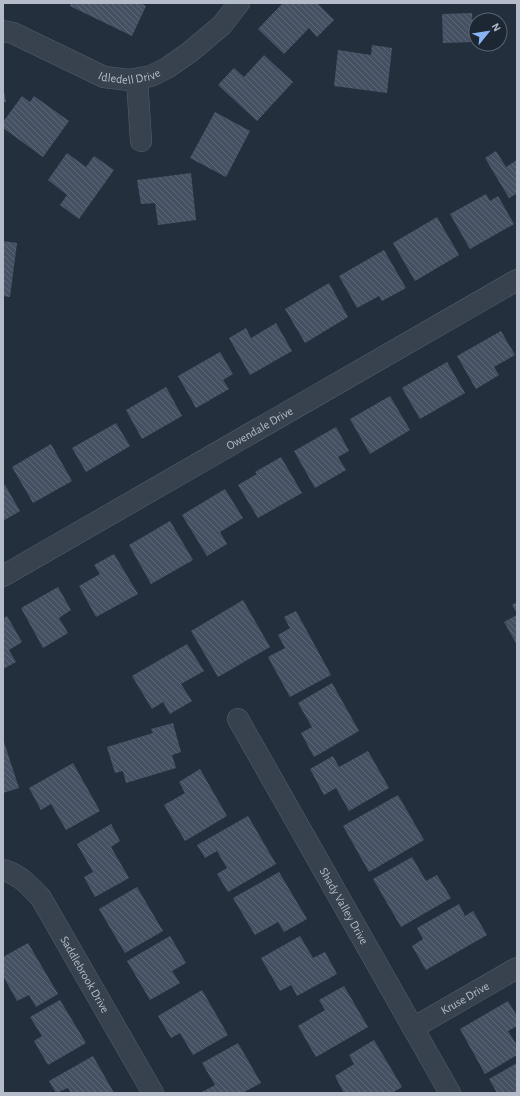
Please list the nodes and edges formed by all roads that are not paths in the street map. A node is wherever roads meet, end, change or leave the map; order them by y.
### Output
1 (239, 3) edge
2 (3, 30) edge
3 (137, 79) junction
4 (141, 141) dead end
5 (517, 280) edge
6 (3, 576) edge
7 (238, 718) dead end
8 (3, 870) edge
9 (517, 968) edge
10 (413, 1028) junction
11 (153, 1093) edge
12 (450, 1093) edge

1 - 3 street, Idledell Drive
2 - 3 street, Idledell Drive
3 - 4 street
5 - 6 street, Owendale Drive
7 - 10 street, Shady Valley Drive
8 - 11 street, Saddlebrook Drive
9 - 10 street, Kruse Drive
10 - 12 street, Shady Valley Drive

